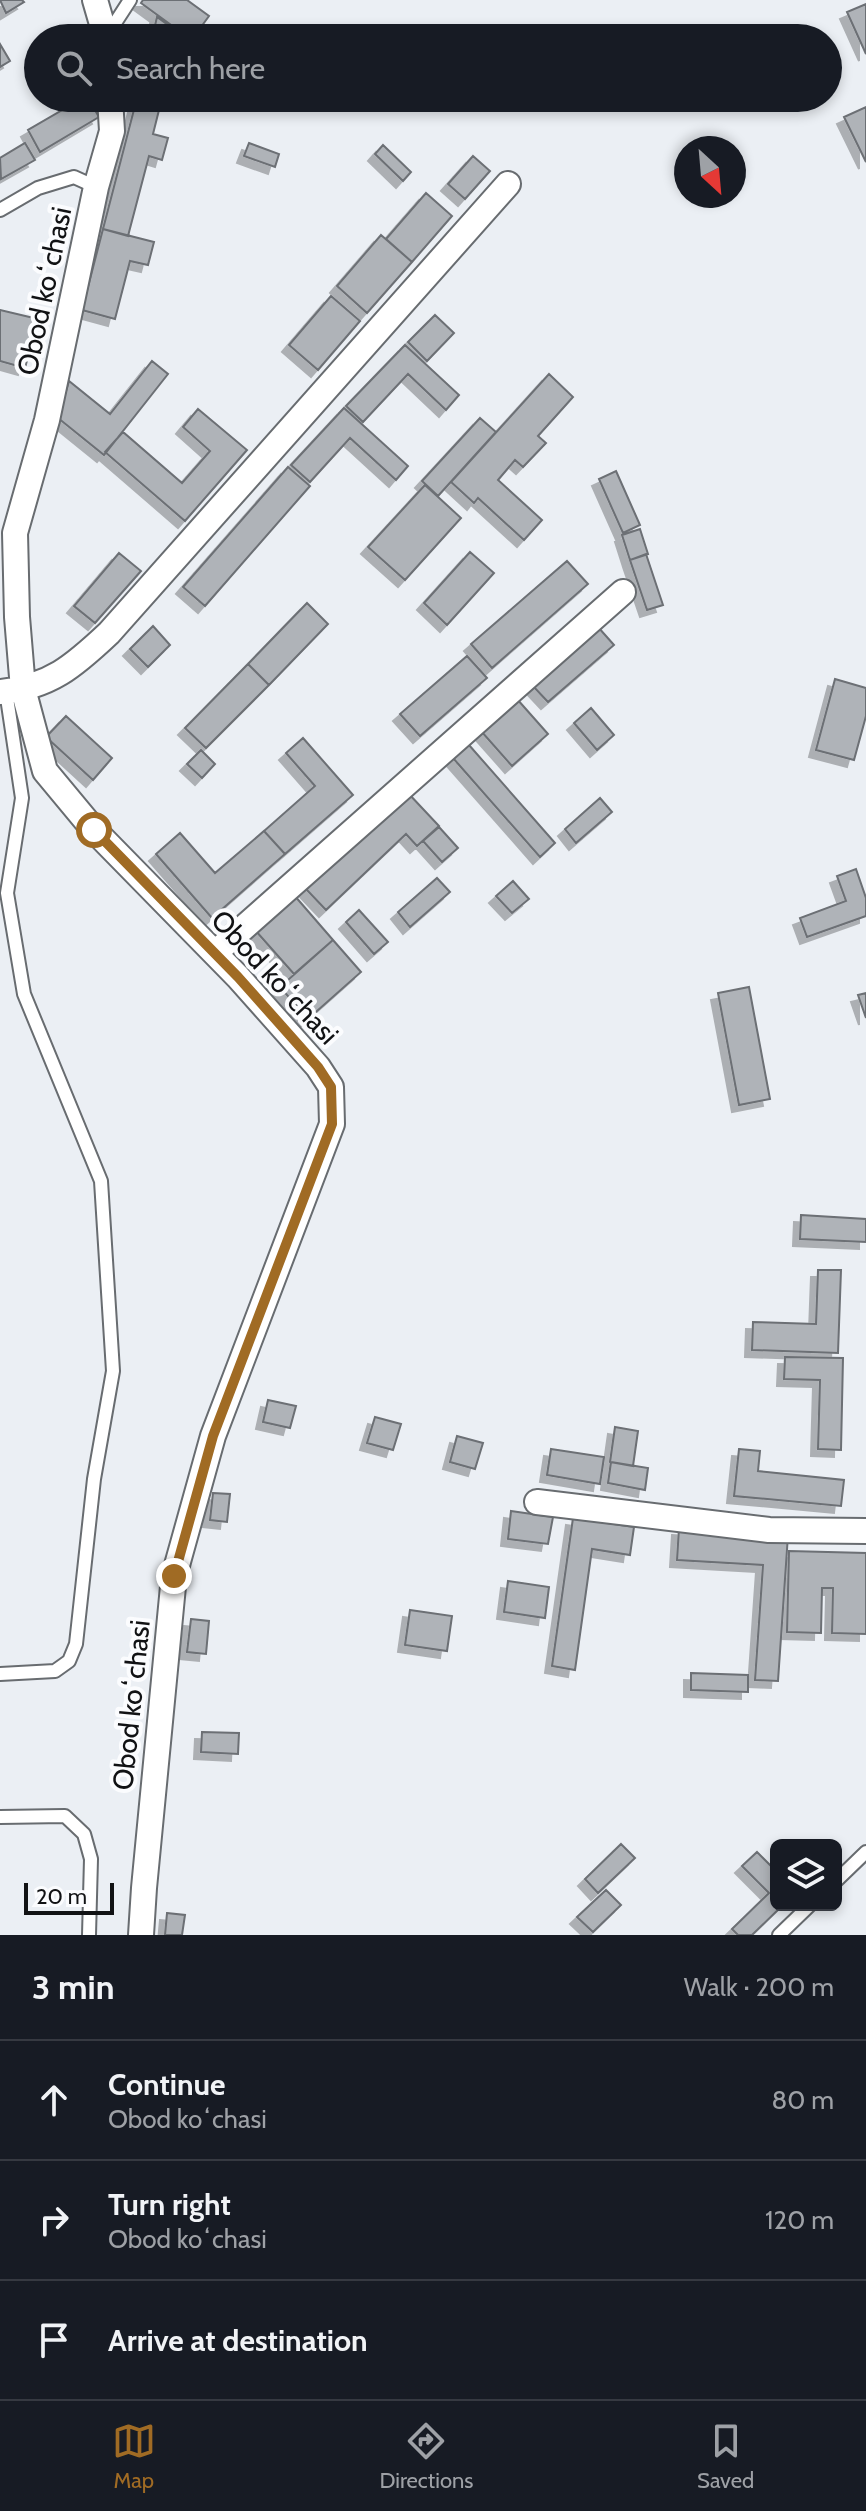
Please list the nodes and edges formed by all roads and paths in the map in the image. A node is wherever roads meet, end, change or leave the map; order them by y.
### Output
1 (95, 0) edge
2 (130, 0) edge
3 (102, 24) edge
4 (115, 24) edge
5 (111, 112) edge
6 (508, 184) dead end
7 (96, 187) junction
8 (0, 210) edge
9 (8, 532) edge
10 (623, 592) dead end
11 (10, 691) edge
12 (4, 893) edge
13 (215, 953) junction
14 (537, 1502) dead end
15 (866, 1531) edge
16 (0, 1674) edge
17 (0, 1817) edge
18 (866, 1852) edge
19 (842, 1875) edge
20 (804, 1911) edge
21 (89, 1935) edge
22 (141, 1935) edge
23 (779, 1935) edge

1 - 3 street
2 - 4 lane
5 - 7 street, Obod koʻchasi
6 - 11 street
7 - 8 lane
7 - 9 street, Obod koʻchasi
9 - 11 street, Obod koʻchasi
10 - 13 street
11 - 12 lane
11 - 13 street, Obod koʻchasi
12 - 16 lane
13 - 22 street, Obod koʻchasi
14 - 15 street
17 - 21 lane
18 - 19 lane
20 - 23 lane

